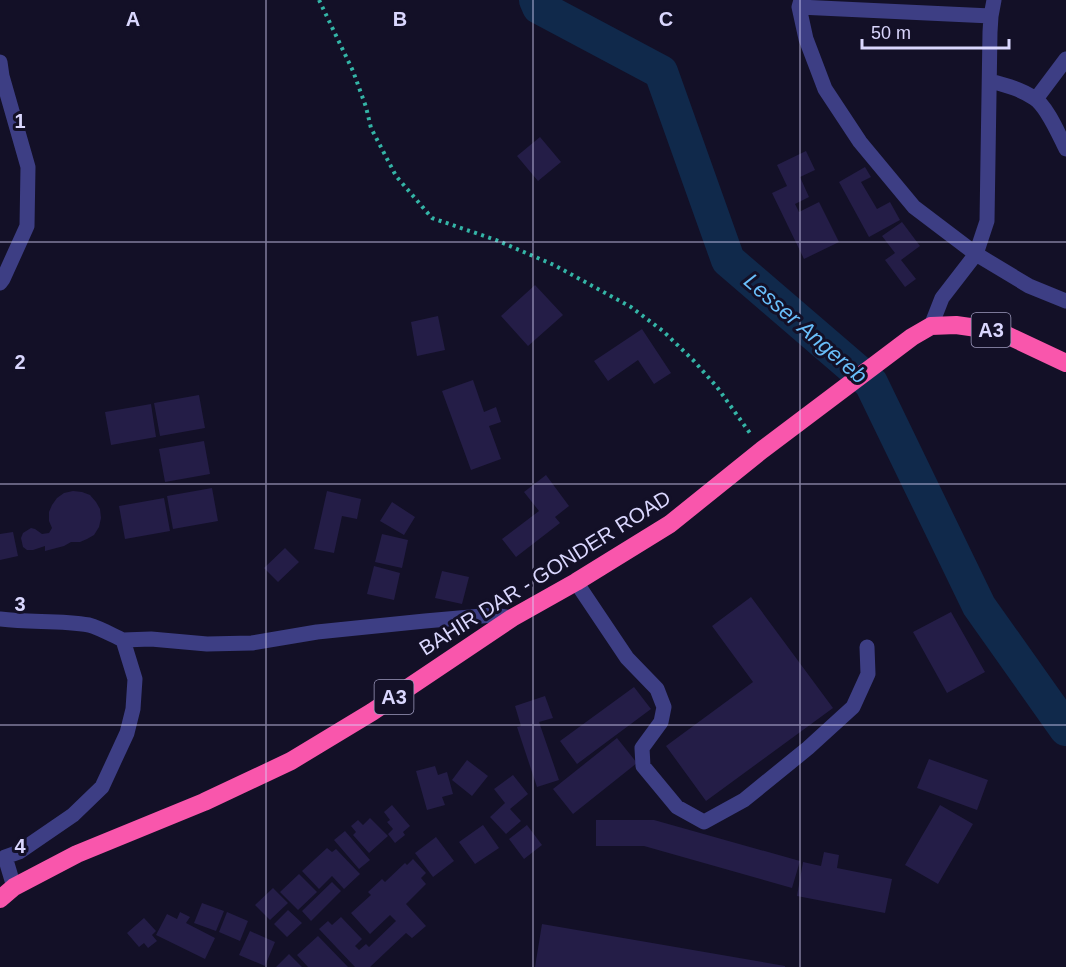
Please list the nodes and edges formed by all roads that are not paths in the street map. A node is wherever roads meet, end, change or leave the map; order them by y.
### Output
1 (993, 0) edge
2 (800, 3) edge
3 (991, 16) junction
4 (1066, 59) edge
5 (0, 62) edge
6 (990, 81) junction
7 (1036, 99) junction
8 (1066, 149) edge
9 (976, 254) junction
10 (0, 283) edge
11 (1066, 301) edge
12 (931, 327) junction
13 (1066, 363) edge
14 (576, 582) junction
15 (512, 618) junction
16 (0, 619) edge
17 (123, 640) junction
18 (867, 647) dead end
19 (2, 857) edge
20 (14, 887) junction
21 (0, 899) edge

1 - 3 street
2 - 3 street
2 - 9 street
3 - 6 street
4 - 7 street
5 - 10 street
6 - 7 street
6 - 9 street
7 - 8 street
9 - 11 street
9 - 12 street
12 - 13 highway, BAHIR DAR - GONDER ROAD / A3
12 - 14 highway, BAHIR DAR - GONDER ROAD / A3
14 - 15 highway, BAHIR DAR - GONDER ROAD / A3
14 - 18 street
15 - 17 street
15 - 20 highway, BAHIR DAR - GONDER ROAD / A3
16 - 17 street
17 - 19 street
19 - 20 street
20 - 21 highway, BAHIR DAR - GONDER ROAD / A3

